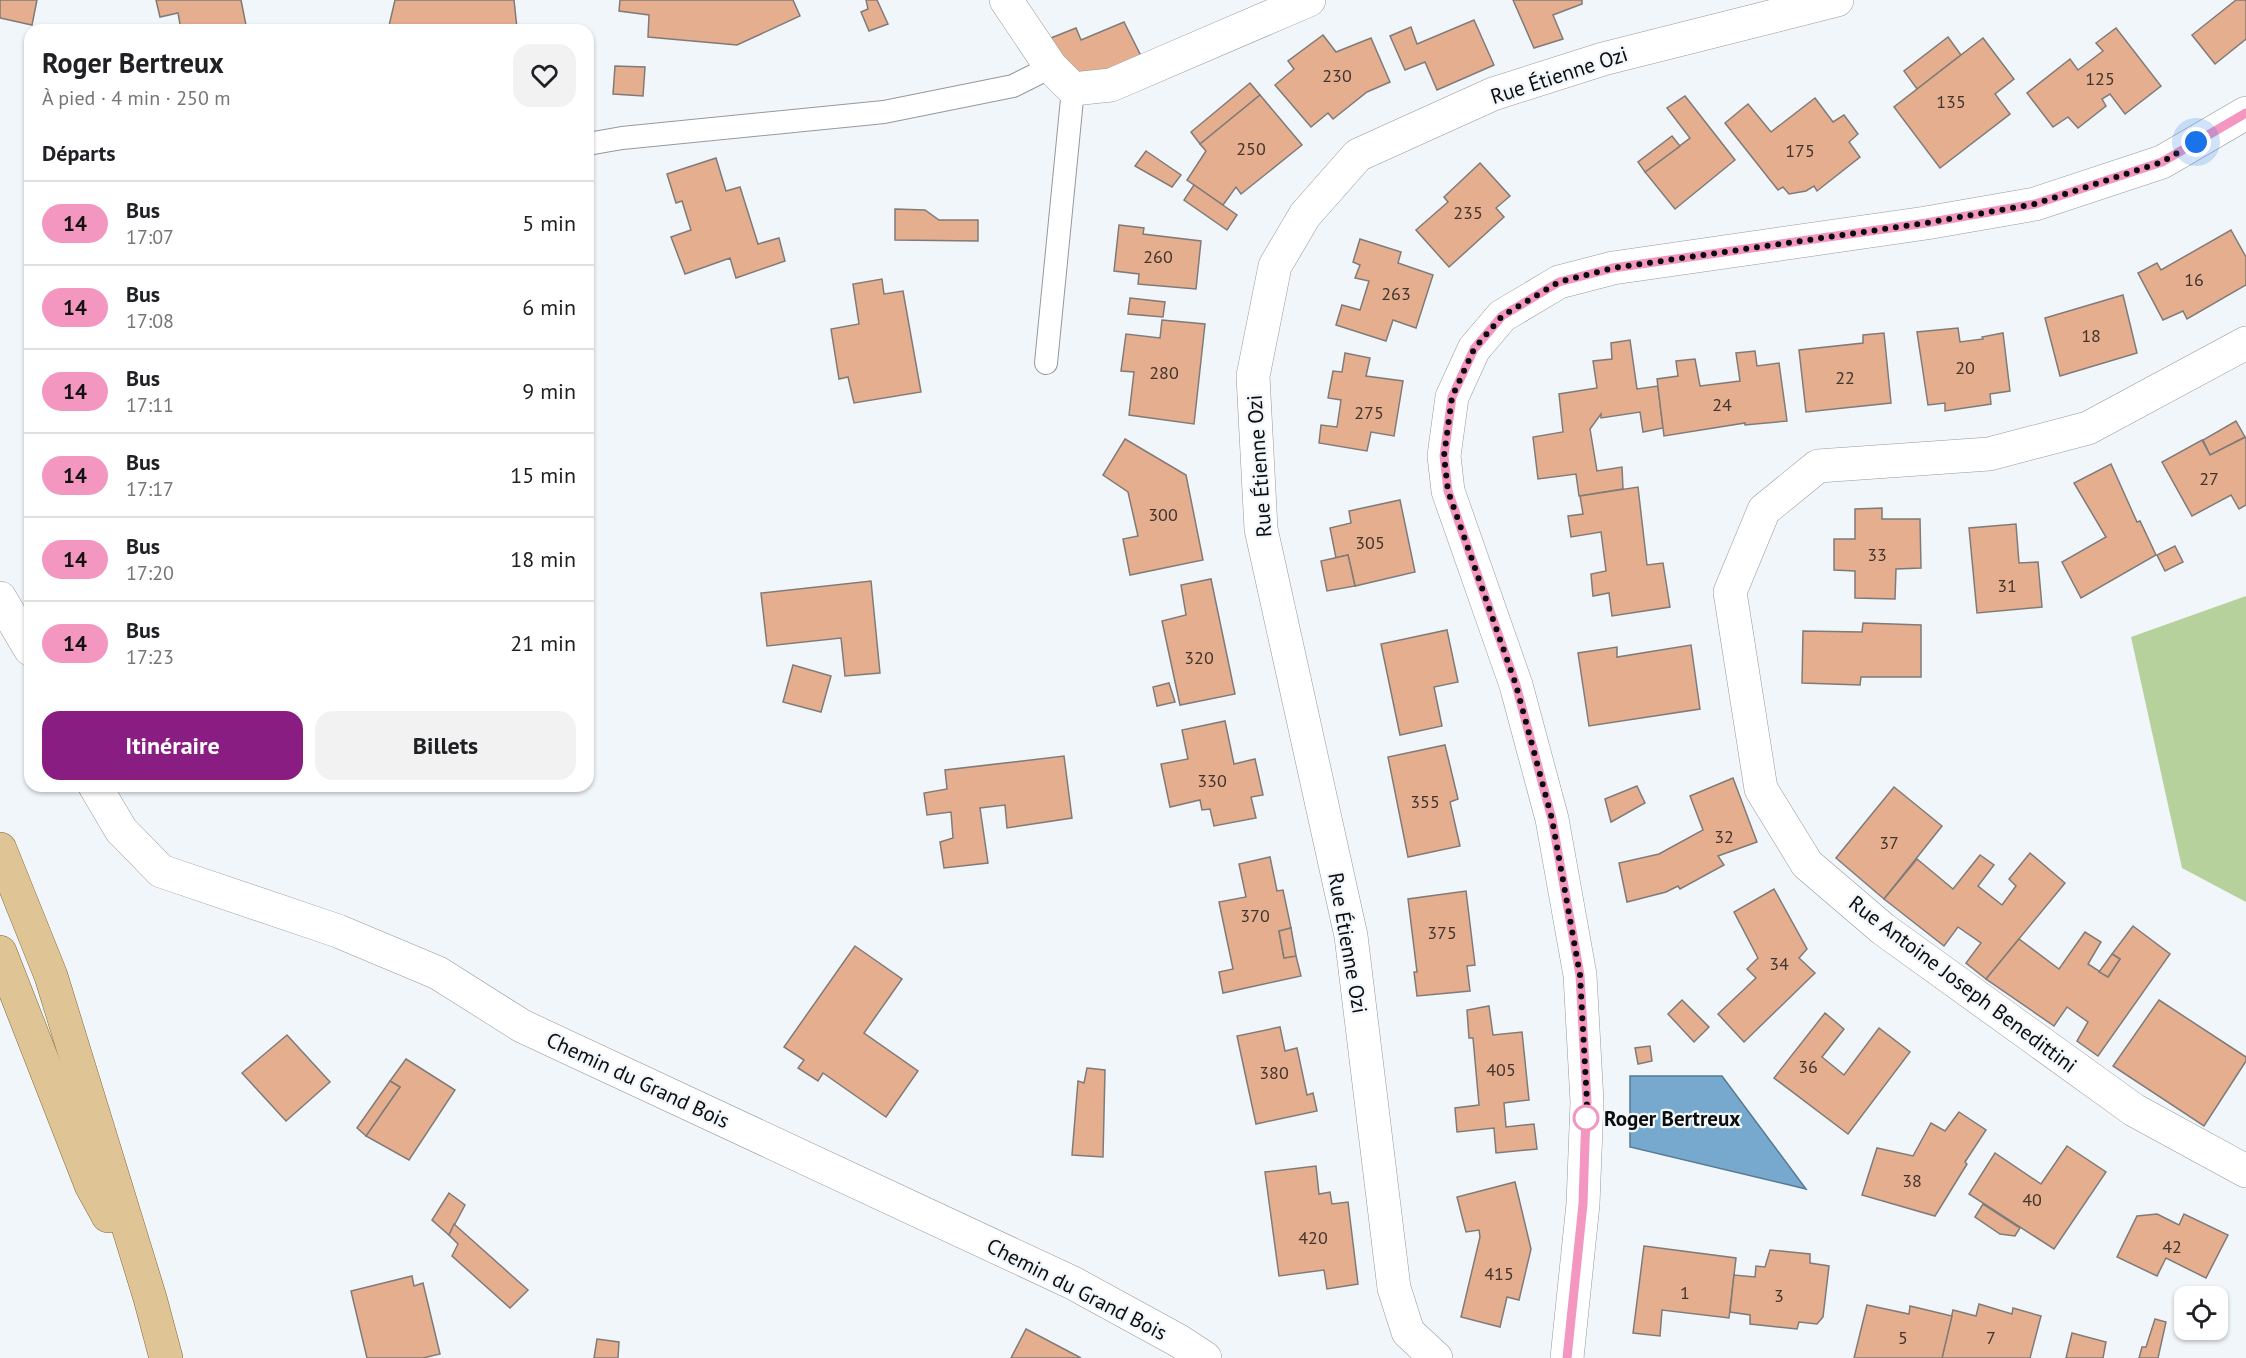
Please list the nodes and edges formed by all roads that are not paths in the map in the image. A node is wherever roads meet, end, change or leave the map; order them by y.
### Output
1 (1006, 0) edge
2 (1310, 0) edge
3 (1837, 0) edge
4 (1062, 78) junction
5 (2246, 113) edge
6 (594, 143) edge
7 (2246, 343) edge
8 (1046, 363) dead end
9 (0, 598) edge
10 (24, 639) edge
11 (98, 792) edge
12 (0, 849) edge
13 (0, 952) edge
14 (2246, 1171) edge
15 (150, 1298) junction
16 (166, 1358) edge
17 (1205, 1358) edge
18 (1436, 1358) edge
19 (1567, 1358) edge

1 - 4 street
2 - 4 street
3 - 18 street, Rue Étienne Ozi
4 - 6 lane
4 - 8 lane
5 - 19 street
7 - 14 street, Rue Antoine Joseph Benedittini
9 - 10 street
11 - 17 street, Chemin du Grand Bois
12 - 15 main road
13 - 15 main road
15 - 16 main road

